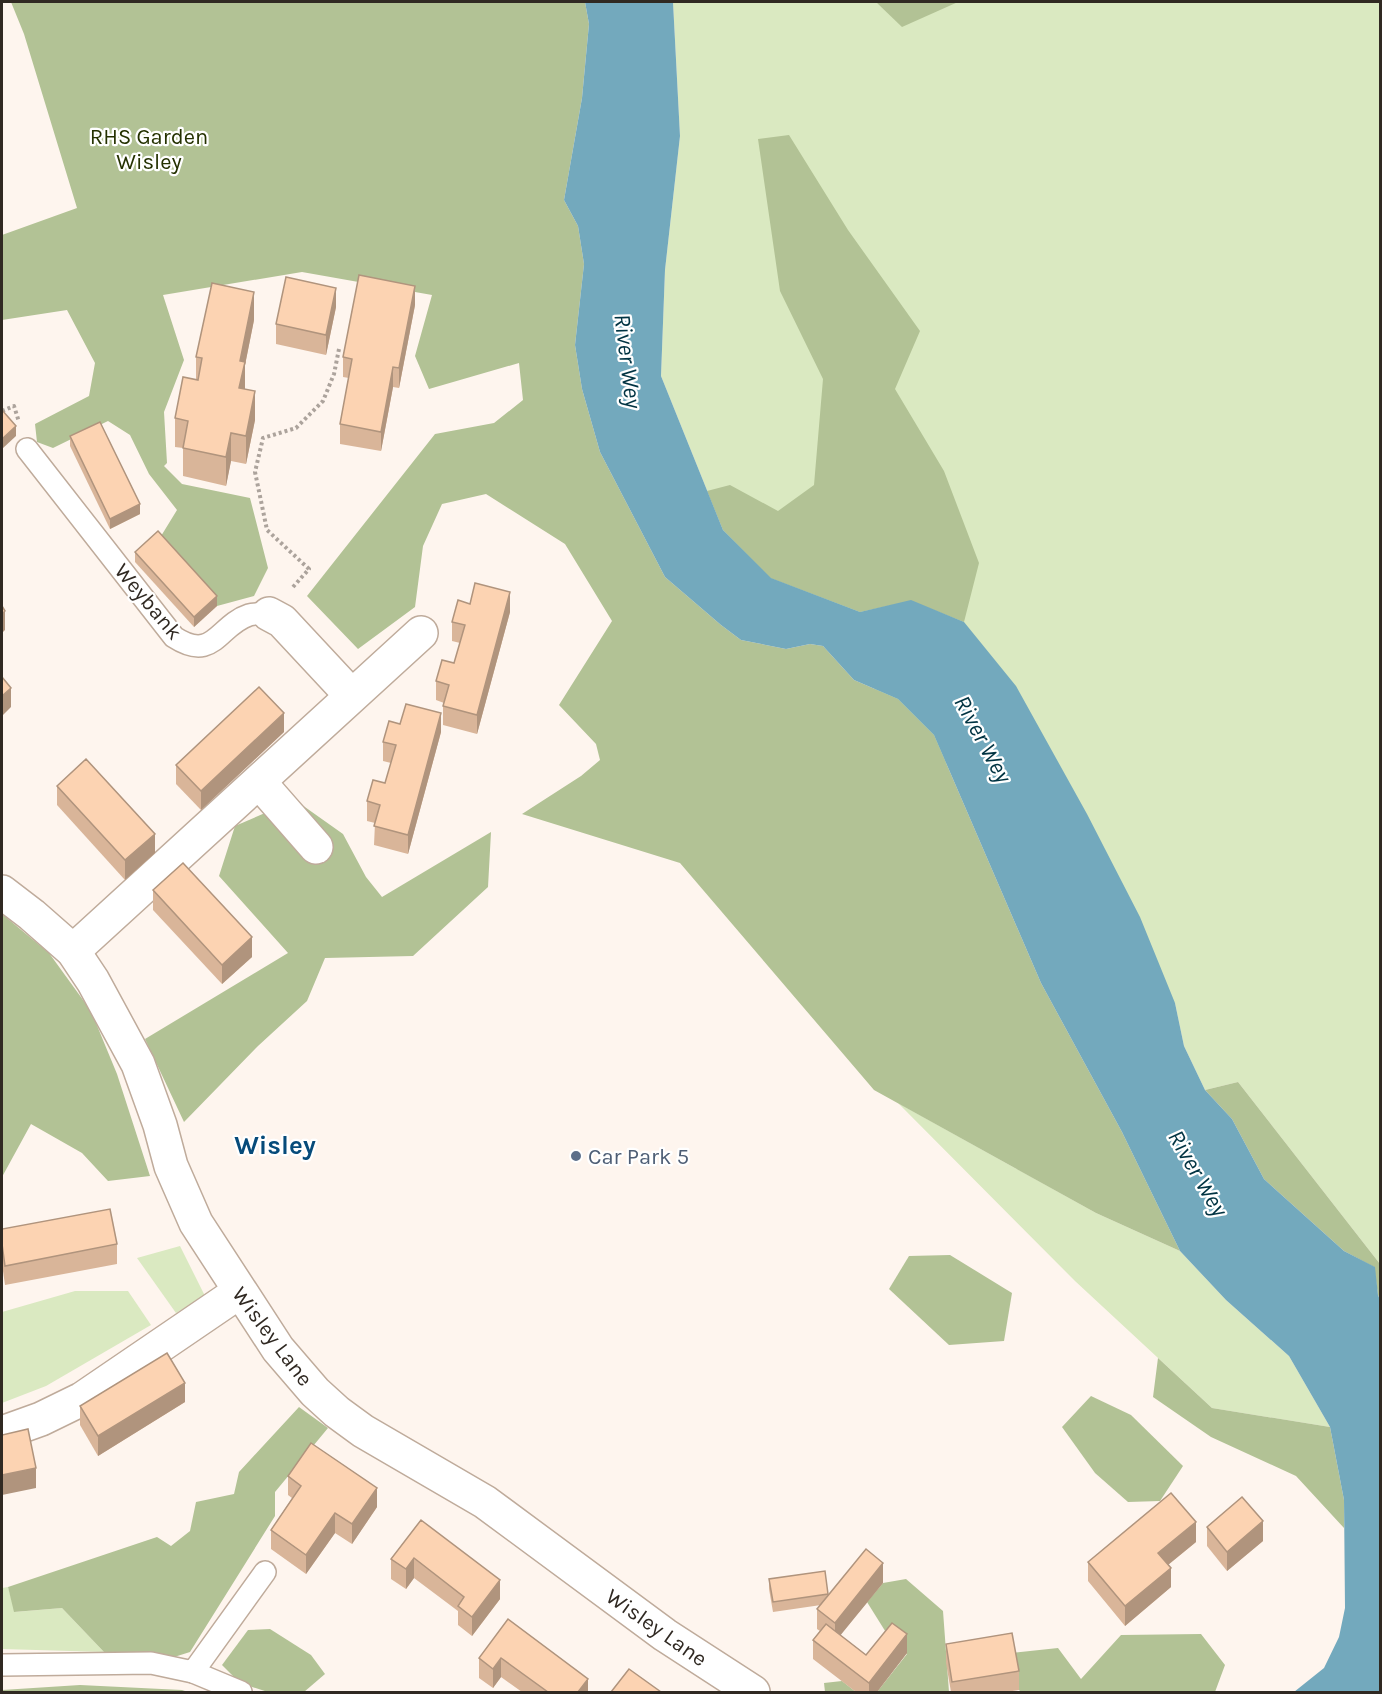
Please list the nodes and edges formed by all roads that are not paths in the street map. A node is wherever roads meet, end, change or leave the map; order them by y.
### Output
1 (27, 449) dead end
2 (269, 614) joint
3 (421, 633) dead end
4 (351, 695) junction
5 (259, 782) junction
6 (316, 847) dead end
7 (2, 892) edge
8 (73, 951) junction
9 (239, 1292) junction
10 (2, 1433) edge
11 (266, 1572) dead end
12 (2, 1665) edge
13 (193, 1672) junction
14 (241, 1692) edge
15 (753, 1692) edge

1 - 2 lane, Weybank
2 - 4 street
3 - 4 street
4 - 5 street
5 - 6 street
5 - 8 street
7 - 8 street, Wisley Lane
8 - 9 street, Wisley Lane
9 - 10 street
9 - 15 street, Wisley Lane
11 - 13 lane
12 - 13 lane
13 - 14 lane

